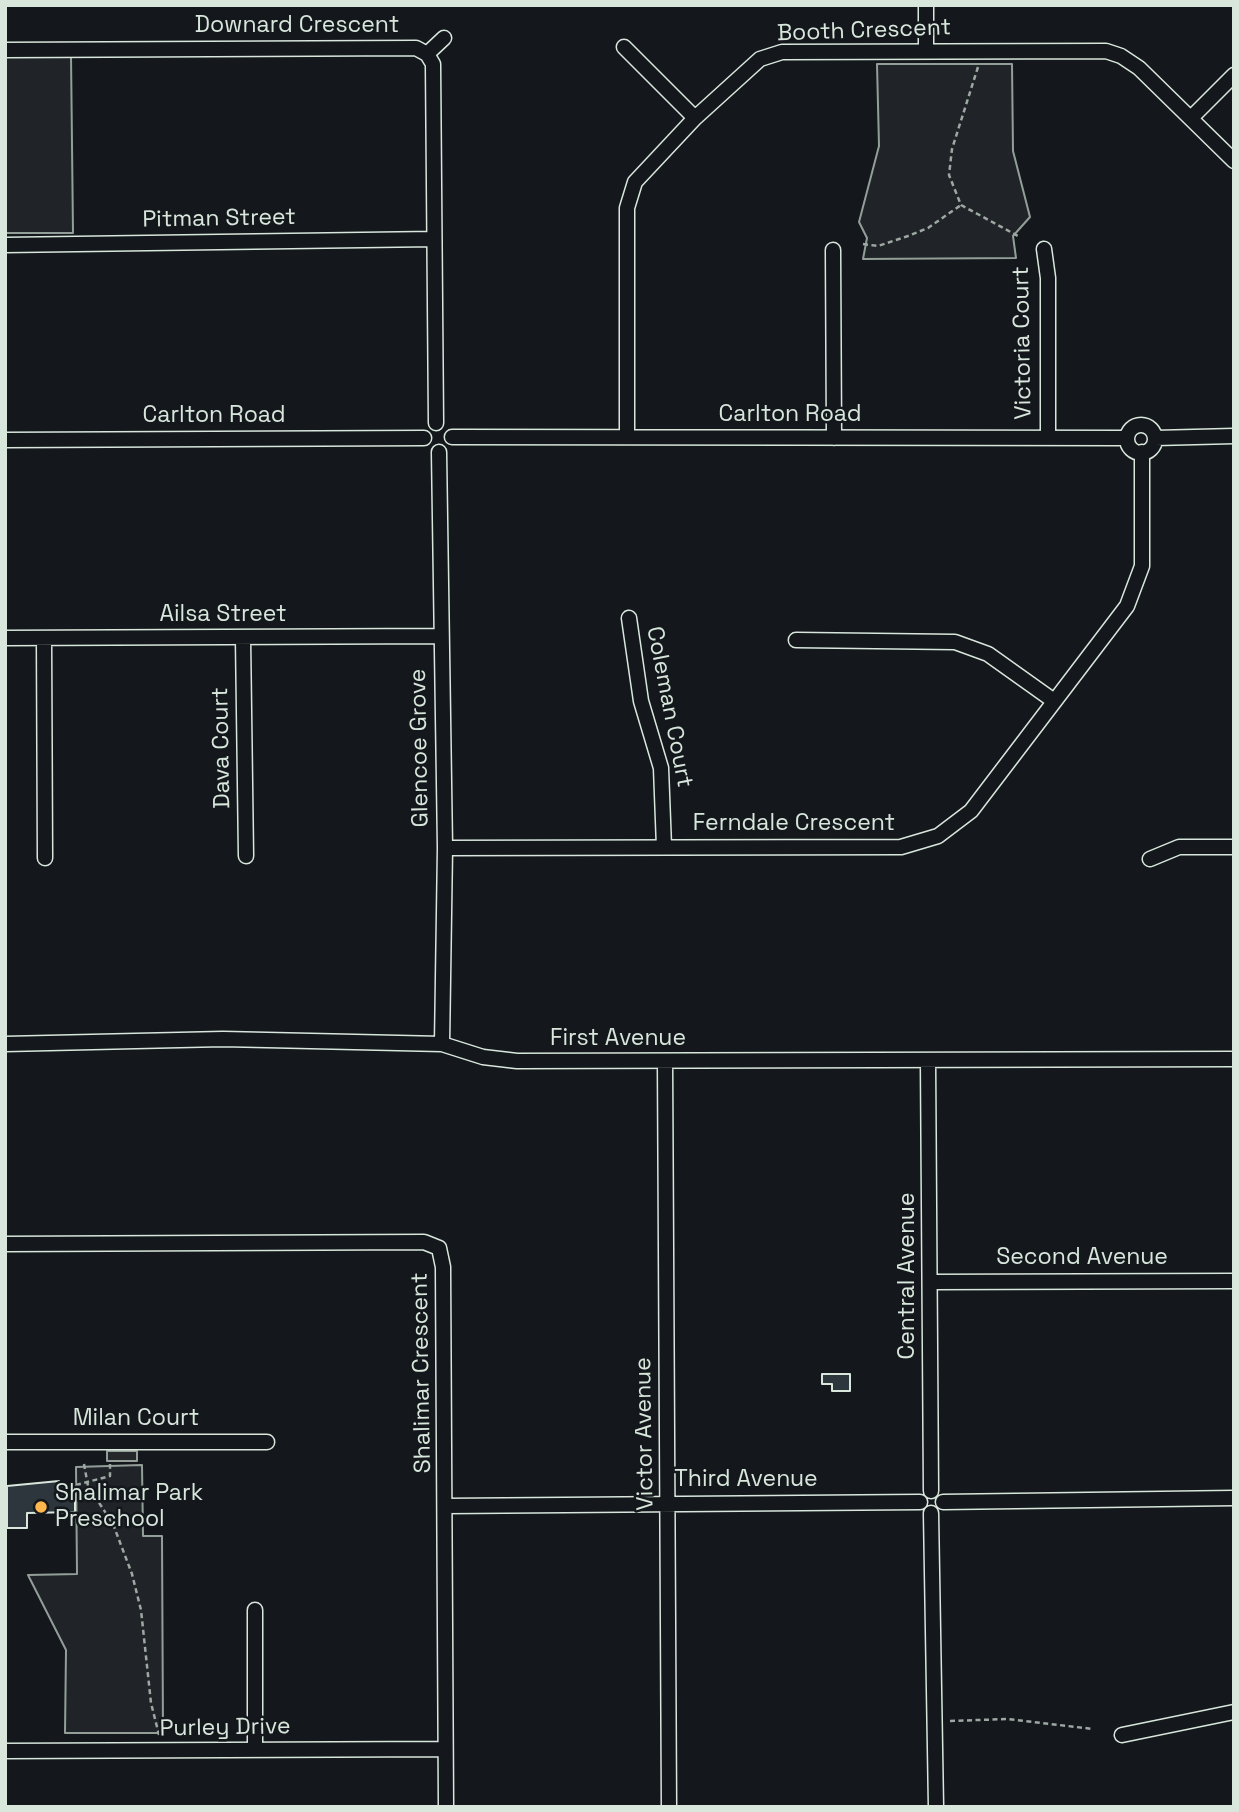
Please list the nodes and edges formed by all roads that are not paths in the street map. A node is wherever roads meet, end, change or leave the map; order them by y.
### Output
1 (926, 5) edge
2 (444, 38) dead end
3 (624, 47) dead end
4 (5, 50) edge
5 (926, 51) junction
6 (427, 54) junction
7 (1234, 75) edge
8 (1192, 117) junction
9 (695, 118) junction
10 (1234, 161) edge
11 (434, 239) junction
12 (5, 245) edge
13 (1044, 249) dead end
14 (834, 250) dead end
15 (436, 424) junction
16 (1048, 436) junction
17 (1234, 436) edge
18 (452, 437) junction
19 (628, 437) junction
20 (424, 438) junction
21 (834, 438) junction
22 (1127, 438) junction
23 (1155, 438) junction
24 (5, 440) edge
25 (439, 452) junction
26 (1142, 452) junction
27 (629, 618) dead end
28 (441, 636) junction
29 (5, 638) edge
30 (44, 638) junction
31 (243, 638) junction
32 (796, 640) dead end
33 (1054, 701) junction
34 (1234, 847) edge
35 (444, 848) junction
36 (664, 848) junction
37 (246, 856) dead end
38 (45, 858) dead end
39 (1150, 859) dead end
40 (5, 1044) edge
41 (442, 1044) junction
42 (1234, 1059) edge
43 (928, 1061) junction
44 (665, 1062) junction
45 (5, 1244) edge
46 (1234, 1280) edge
47 (931, 1282) junction
48 (5, 1442) edge
49 (267, 1442) dead end
50 (926, 1496) junction
51 (1234, 1498) edge
52 (943, 1502) junction
53 (668, 1503) junction
54 (446, 1506) junction
55 (931, 1513) junction
56 (255, 1610) dead end
57 (1234, 1712) edge
58 (1122, 1735) dead end
59 (256, 1749) junction
60 (445, 1749) junction
61 (5, 1751) edge
62 (446, 1807) edge
63 (669, 1807) edge
64 (936, 1807) edge

1 - 5 street
2 - 6 street
3 - 9 street
4 - 6 street, Downard Crescent
5 - 8 street, Booth Crescent
5 - 9 street, Booth Crescent
6 - 11 street, Downard Crescent
7 - 8 street
8 - 10 street, Booth Crescent
9 - 19 street, Booth Crescent
11 - 12 street, Pitman Street
11 - 15 street, Downard Crescent
13 - 16 street, Victoria Court
14 - 21 street
15 - 18 street
15 - 20 street
16 - 21 street, Carlton Road
16 - 22 street, Carlton Road
17 - 23 street
18 - 19 street, Carlton Road
18 - 25 street
19 - 21 street, Carlton Road
20 - 24 street, Carlton Road
20 - 25 street
22 - 23 street
22 - 26 street
23 - 26 street
25 - 28 street, Glencoe Grove
26 - 33 street, Ferndale Crescent
27 - 36 street, Coleman Court
28 - 31 street, Ailsa Street
28 - 35 street, Glencoe Grove
29 - 30 street, Ailsa Street
30 - 31 street, Ailsa Street
30 - 38 street
31 - 37 street, Dava Court
32 - 33 street
33 - 36 street, Ferndale Crescent
34 - 39 street
35 - 36 street, Ferndale Crescent
35 - 41 street, Glencoe Grove
40 - 41 street, First Avenue
41 - 44 street, First Avenue
42 - 43 street, First Avenue
43 - 44 street, First Avenue
43 - 47 street, Central Avenue
44 - 53 street, Victor Avenue
45 - 54 street, Shalimar Crescent
46 - 47 street, Second Avenue
47 - 50 street, Central Avenue
48 - 49 street, Milan Court
50 - 52 street
50 - 53 street, Third Avenue
50 - 55 street
51 - 52 street
52 - 55 street
53 - 54 street, Third Avenue
53 - 63 street, Victor Avenue
54 - 60 street, Shalimar Crescent
55 - 64 street
56 - 59 street
57 - 58 street
59 - 60 street, Purley Drive
59 - 61 street, Purley Drive
60 - 62 street, Shalimar Crescent

